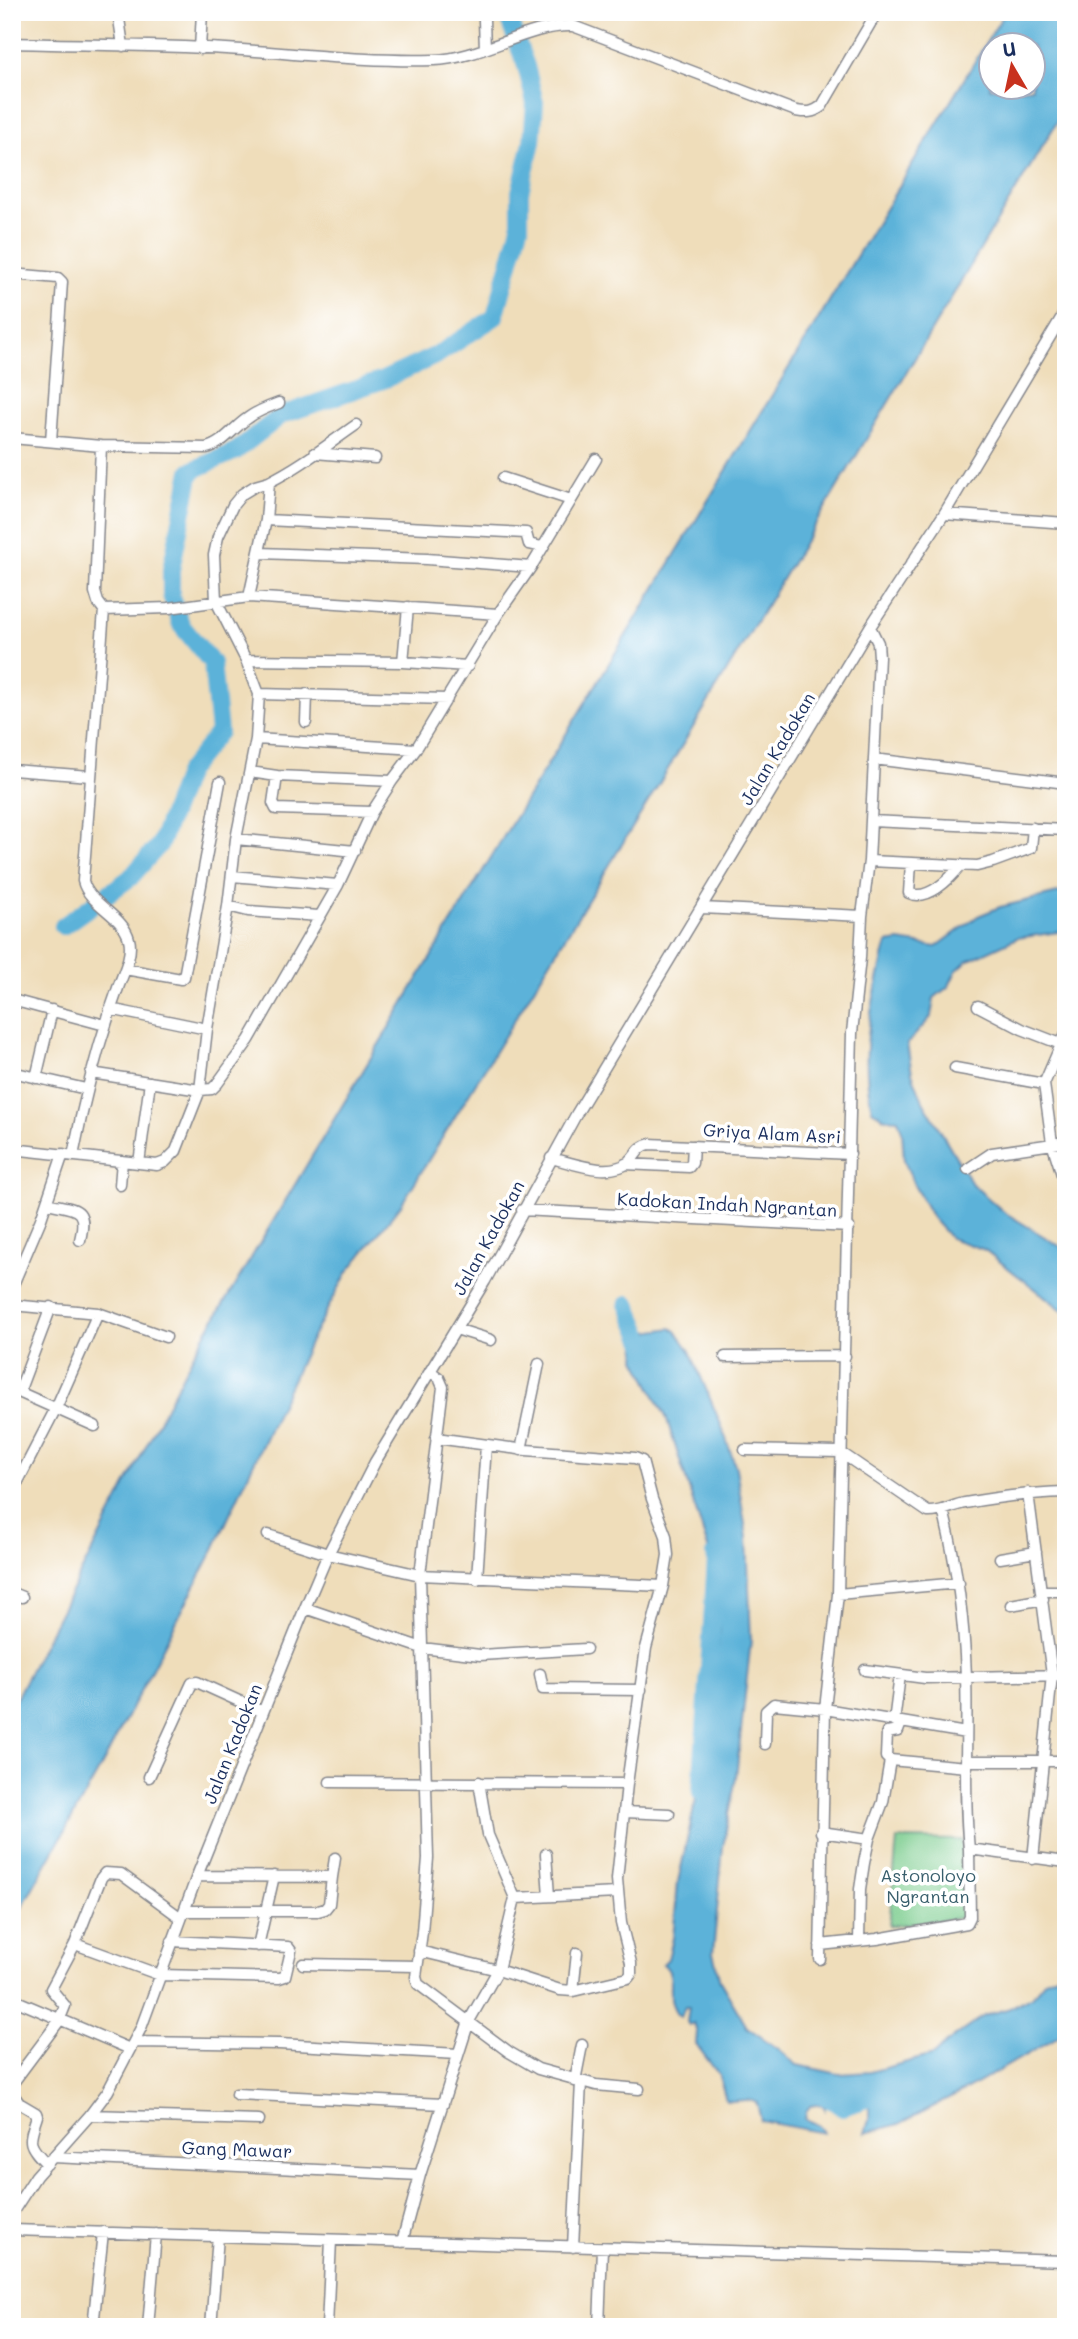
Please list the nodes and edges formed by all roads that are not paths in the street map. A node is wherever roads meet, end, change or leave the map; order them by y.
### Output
1 (118, 12) edge
2 (202, 12) edge
3 (486, 12) edge
4 (877, 12) edge
5 (12, 43) edge
6 (123, 46) junction
7 (200, 49) junction
8 (485, 49) junction
9 (12, 274) edge
10 (1066, 310) edge
11 (279, 403) dead end
12 (356, 425) dead end
13 (12, 438) edge
14 (51, 441) junction
15 (102, 446) junction
16 (314, 453) junction
17 (374, 458) dead end
18 (596, 459) dead end
19 (503, 478) dead end
20 (269, 481) junction
21 (571, 500) junction
22 (944, 514) junction
23 (266, 520) junction
24 (1065, 521) edge
25 (542, 547) junction
26 (260, 553) junction
27 (531, 567) junction
28 (249, 597) junction
29 (216, 601) junction
30 (408, 607) junction
31 (104, 610) junction
32 (498, 614) junction
33 (870, 626) junction
34 (246, 660) junction
35 (403, 662) junction
36 (468, 666) junction
37 (259, 694) junction
38 (307, 694) junction
39 (447, 699) junction
40 (306, 722) dead end
41 (256, 739) junction
42 (416, 749) junction
43 (874, 759) junction
44 (12, 769) edge
45 (250, 772) junction
46 (90, 775) junction
47 (277, 776) junction
48 (392, 781) junction
49 (220, 782) dead end
50 (1066, 782) edge
51 (372, 812) junction
52 (871, 821) junction
53 (1033, 828) junction
54 (1066, 830) edge
55 (236, 839) junction
56 (355, 851) junction
57 (869, 861) junction
58 (911, 863) junction
59 (961, 865) junction
60 (232, 876) junction
61 (338, 885) junction
62 (228, 906) junction
63 (702, 908) junction
64 (319, 916) junction
65 (862, 916) junction
66 (125, 969) junction
67 (16, 1001) dead end
68 (978, 1006) dead end
69 (110, 1009) junction
70 (52, 1010) junction
71 (106, 1025) junction
72 (207, 1029) junction
73 (1064, 1041) edge
74 (955, 1068) dead end
75 (12, 1072) edge
76 (91, 1073) junction
77 (36, 1078) junction
78 (150, 1082) junction
79 (1044, 1084) junction
80 (86, 1089) junction
81 (200, 1090) junction
82 (1066, 1142) edge
83 (1052, 1143) junction
84 (693, 1146) junction
85 (12, 1149) edge
86 (850, 1154) junction
87 (68, 1155) junction
88 (551, 1158) junction
89 (122, 1161) junction
90 (139, 1163) junction
91 (624, 1164) junction
92 (968, 1168) dead end
93 (120, 1185) dead end
94 (1066, 1187) edge
95 (47, 1203) junction
96 (522, 1210) junction
97 (849, 1227) junction
98 (80, 1240) dead end
99 (14, 1282) edge
100 (12, 1304) edge
101 (51, 1307) junction
102 (98, 1313) junction
103 (456, 1329) junction
104 (166, 1337) dead end
105 (491, 1340) dead end
106 (845, 1356) junction
107 (725, 1357) dead end
108 (539, 1364) dead end
109 (430, 1371) junction
110 (16, 1391) edge
111 (56, 1408) junction
112 (95, 1426) dead end
113 (436, 1438) junction
114 (486, 1445) junction
115 (522, 1450) junction
116 (746, 1450) dead end
117 (840, 1452) junction
118 (15, 1481) edge
119 (1066, 1492) edge
120 (12, 1493) edge
121 (1028, 1493) junction
122 (943, 1510) junction
123 (268, 1535) dead end
124 (1036, 1552) junction
125 (328, 1554) junction
126 (1000, 1558) dead end
127 (421, 1575) junction
128 (477, 1579) junction
129 (959, 1583) junction
130 (663, 1586) junction
131 (1066, 1591) edge
132 (838, 1594) junction
133 (1042, 1595) junction
134 (1011, 1605) dead end
135 (305, 1608) junction
136 (422, 1648) junction
137 (586, 1649) dead end
138 (864, 1670) dead end
139 (540, 1674) dead end
140 (900, 1675) junction
141 (1052, 1675) junction
142 (1066, 1675) edge
143 (966, 1677) junction
144 (641, 1690) junction
145 (825, 1709) junction
146 (264, 1712) junction
147 (897, 1723) junction
148 (966, 1733) junction
149 (765, 1744) dead end
150 (890, 1760) junction
151 (1045, 1760) junction
152 (1066, 1761) edge
153 (967, 1764) junction
154 (149, 1777) dead end
155 (330, 1782) dead end
156 (479, 1782) junction
157 (425, 1783) junction
158 (627, 1784) junction
159 (625, 1812) junction
160 (668, 1814) dead end
161 (821, 1832) junction
162 (869, 1839) junction
163 (969, 1849) junction
164 (547, 1854) dead end
165 (335, 1857) dead end
166 (1033, 1859) junction
167 (1066, 1863) edge
168 (197, 1876) junction
169 (274, 1876) junction
170 (332, 1877) junction
171 (617, 1894) junction
172 (549, 1896) junction
173 (515, 1898) junction
174 (267, 1911) junction
175 (182, 1914) junction
176 (172, 1941) junction
177 (859, 1941) junction
178 (75, 1944) junction
179 (820, 1945) junction
180 (258, 1947) junction
181 (419, 1951) junction
182 (577, 1953) dead end
183 (820, 1959) dead end
184 (303, 1964) dead end
185 (417, 1966) junction
186 (498, 1970) junction
187 (160, 1975) junction
188 (573, 1991) junction
189 (12, 1999) edge
190 (59, 2021) junction
191 (469, 2021) junction
192 (132, 2045) junction
193 (582, 2045) dead end
194 (458, 2054) junction
195 (578, 2081) junction
196 (12, 2084) edge
197 (639, 2089) dead end
198 (12, 2093) edge
199 (236, 2094) dead end
200 (443, 2104) junction
201 (90, 2115) junction
202 (259, 2120) dead end
203 (50, 2161) junction
204 (420, 2175) junction
205 (12, 2213) edge
206 (12, 2230) edge
207 (103, 2232) junction
208 (156, 2234) junction
209 (218, 2236) junction
210 (331, 2240) junction
211 (402, 2242) junction
212 (573, 2247) junction
213 (602, 2248) junction
214 (1066, 2261) edge
215 (93, 2327) edge
216 (148, 2327) edge
217 (211, 2327) edge
218 (327, 2327) edge
219 (599, 2327) edge

1 - 6 street
2 - 7 street
3 - 8 street
4 - 8 street
5 - 6 street
6 - 7 street
7 - 8 street
9 - 14 street
10 - 22 street, Jalan Kadokan
11 - 15 street
12 - 16 street
13 - 14 street
14 - 15 street
15 - 31 street
16 - 17 street
16 - 20 street
18 - 21 street
19 - 21 street
20 - 23 street
20 - 29 street
21 - 25 street
22 - 24 street
22 - 33 street, Jalan Kadokan
23 - 25 street
23 - 26 street
25 - 27 street
26 - 27 street
26 - 28 street
27 - 32 street
28 - 29 street
28 - 30 street
29 - 31 street
29 - 34 street
30 - 32 street
30 - 35 street
31 - 46 street
32 - 36 street
33 - 43 street
33 - 63 street, Jalan Kadokan
34 - 35 street
34 - 37 street
35 - 36 street
36 - 39 street
37 - 38 street
37 - 41 street
38 - 39 street
38 - 40 street
39 - 42 street
41 - 42 street
41 - 45 street
42 - 48 street
43 - 50 street
43 - 52 street
44 - 46 street
45 - 47 street
45 - 55 street
46 - 66 street
47 - 48 street
47 - 51 street
48 - 51 street
49 - 66 street
51 - 56 street
52 - 53 street
52 - 57 street
53 - 54 street
53 - 59 street
55 - 56 street
55 - 60 street
56 - 61 street
57 - 58 street
57 - 65 street
58 - 59 street
58 - 59 street
60 - 61 street
60 - 62 street
61 - 64 street
62 - 64 street
62 - 72 street
63 - 65 street
63 - 88 street, Jalan Kadokan
64 - 81 street
65 - 86 street
66 - 69 street
67 - 70 street
68 - 73 street
69 - 71 street
69 - 72 street
70 - 71 street
70 - 77 street
71 - 76 street
72 - 81 street
73 - 79 street
74 - 79 street
75 - 77 street
76 - 78 street
76 - 80 street
77 - 80 street
78 - 81 street
78 - 90 street
79 - 83 street
80 - 87 street
81 - 90 street
82 - 83 street
83 - 92 street
83 - 94 street
84 - 86 street, Griya Alam Asri
84 - 91 street, Griya Alam Asri
84 - 91 street, Griya Alam Asri
85 - 87 street
86 - 97 street
87 - 89 street
87 - 95 street
88 - 91 street, Griya Alam Asri
88 - 96 street, Jalan Kadokan
89 - 90 street
89 - 93 street
95 - 98 street
95 - 99 street
96 - 97 street, Kadokan Indah Ngrantan
96 - 103 street, Jalan Kadokan
97 - 106 street
100 - 101 street
101 - 102 street
101 - 110 street
102 - 104 street
102 - 111 street
103 - 105 street
103 - 109 street, Jalan Kadokan
106 - 107 street
106 - 117 street
108 - 115 street
109 - 113 street
109 - 125 street, Jalan Kadokan
110 - 111 street
111 - 112 street
111 - 118 street
113 - 114 street
113 - 127 street
114 - 115 street
114 - 128 street
115 - 130 street
116 - 117 street
117 - 122 street
117 - 132 street
118 - 120 street
119 - 121 street
121 - 122 street
121 - 124 street
122 - 129 street
123 - 125 street
124 - 126 street
124 - 133 street
125 - 127 street
125 - 135 street, Jalan Kadokan
127 - 128 street
127 - 136 street
128 - 130 street
129 - 132 street
129 - 143 street
130 - 144 street
131 - 133 street
132 - 145 street
133 - 134 street
133 - 141 street
135 - 136 street
135 - 146 street, Jalan Kadokan
136 - 137 street
136 - 157 street
138 - 140 street
139 - 144 street
140 - 143 street
140 - 147 street
141 - 142 street
141 - 143 street
141 - 151 street
143 - 148 street
144 - 158 street
145 - 147 street
145 - 149 street
145 - 161 street
146 - 154 street
146 - 168 street, Jalan Kadokan
147 - 148 street
147 - 150 street
148 - 153 street
150 - 153 street
150 - 162 street
151 - 152 street
151 - 153 street
151 - 166 street
153 - 163 street
155 - 157 street
156 - 157 street
156 - 158 street
156 - 173 street
157 - 181 street
158 - 159 street
159 - 160 street
159 - 171 street
161 - 162 street
161 - 179 street
162 - 177 street
163 - 166 street
163 - 177 street
164 - 172 street
165 - 170 street
166 - 167 street
168 - 169 street
168 - 175 street, Jalan Kadokan
169 - 170 street
169 - 174 street
170 - 174 street
171 - 172 street
171 - 188 street
172 - 173 street
173 - 186 street
174 - 175 street
174 - 180 street
175 - 176 street, Jalan Kadokan
175 - 178 street
176 - 180 street
176 - 187 street, Jalan Kadokan
177 - 179 street
178 - 187 street
178 - 190 street
179 - 183 street
180 - 187 street
181 - 185 street
181 - 186 street
182 - 188 street
184 - 185 street
185 - 191 street
186 - 188 street
186 - 191 street
187 - 192 street, Jalan Kadokan
189 - 190 street
190 - 192 street
190 - 196 street
191 - 194 street
191 - 195 street
192 - 194 street
192 - 201 street, Jalan Kadokan
193 - 195 street
194 - 200 street
195 - 197 street
195 - 212 street
198 - 203 street
199 - 200 street
200 - 204 street
201 - 202 street
201 - 203 street, Jalan Kadokan
203 - 204 street, Gang Mawar
203 - 205 street, Jalan Kadokan
204 - 211 street
206 - 207 street
207 - 208 street
207 - 215 street
208 - 209 street
208 - 216 street
209 - 210 street
209 - 217 street
210 - 211 street
210 - 218 street
211 - 212 street
212 - 213 street
213 - 214 street
213 - 219 street

